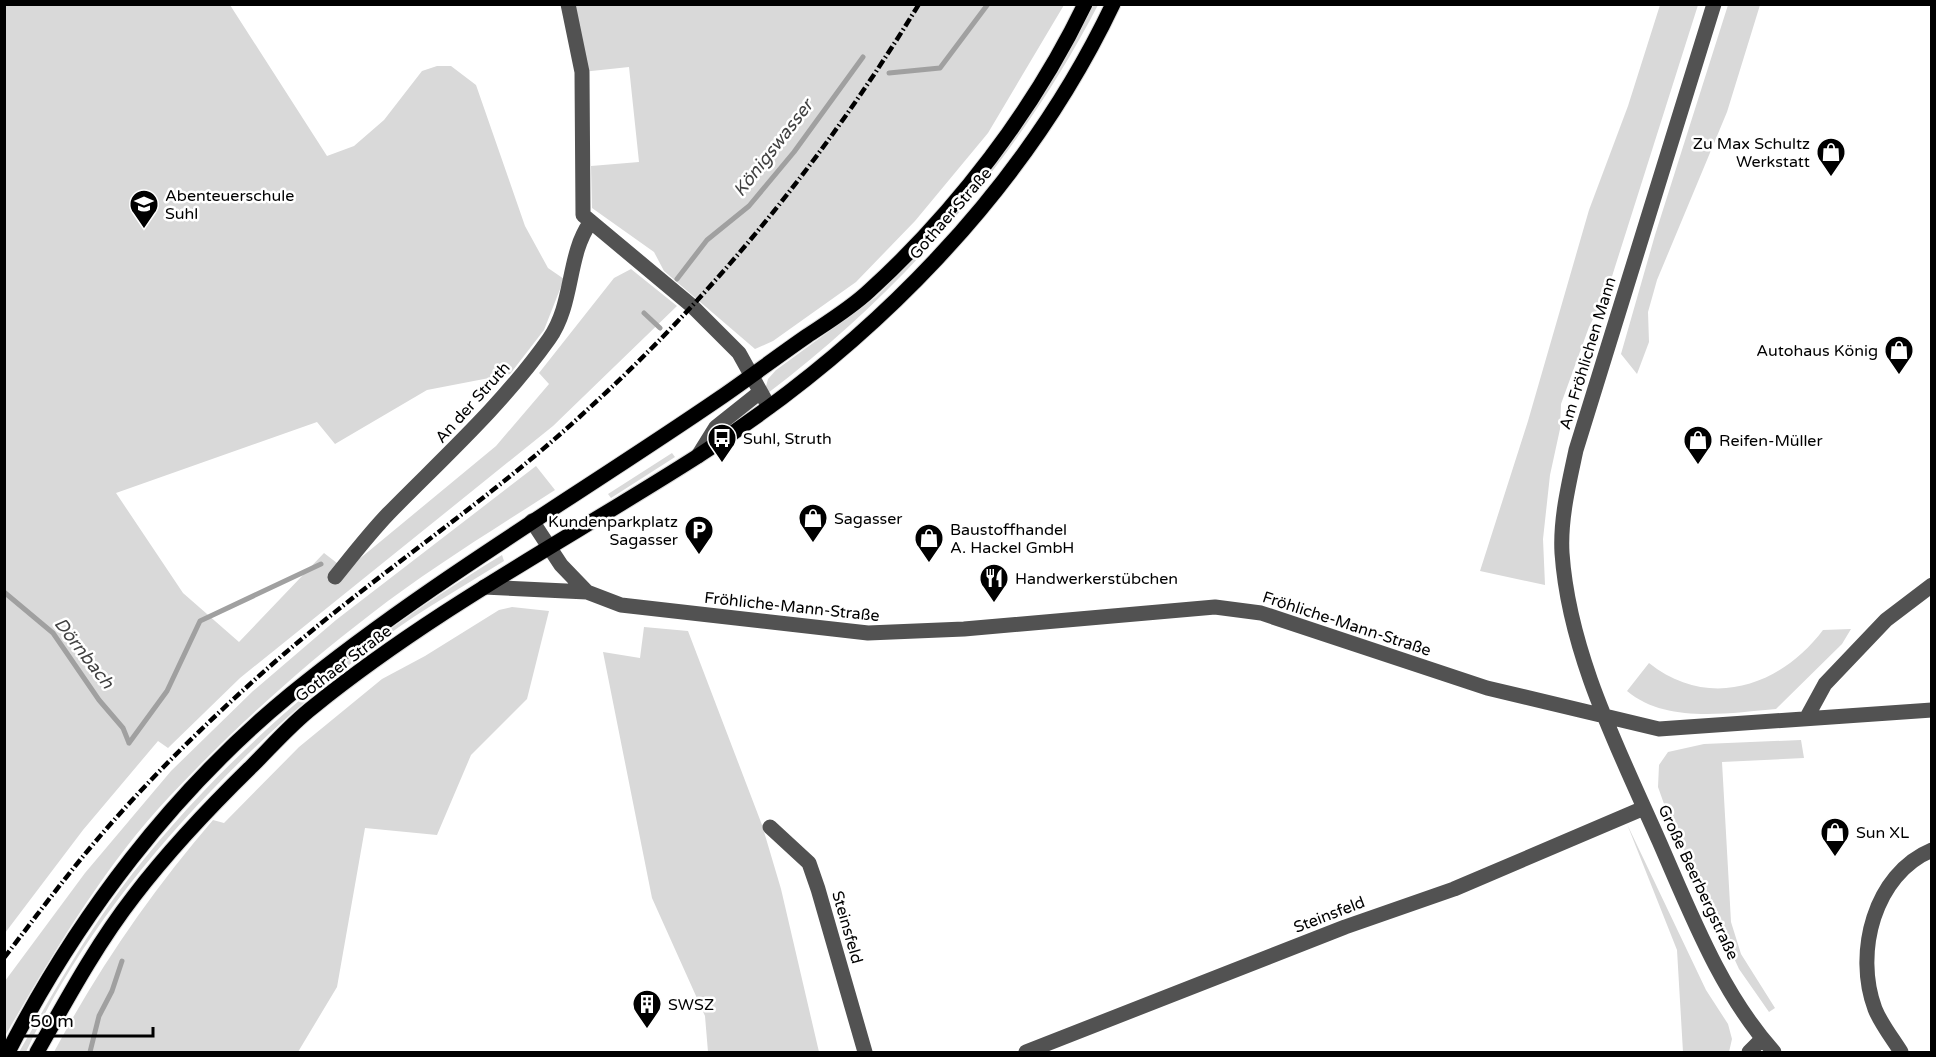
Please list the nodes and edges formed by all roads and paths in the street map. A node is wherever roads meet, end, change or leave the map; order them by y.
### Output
1 (568, 4) edge
2 (1085, 4) edge
3 (1113, 4) edge
4 (1714, 4) edge
5 (590, 223) junction
6 (752, 376) junction
7 (760, 392) junction
8 (769, 407) junction
9 (698, 456) junction
10 (532, 521) junction
11 (549, 548) junction
12 (335, 577) dead end
13 (1932, 585) edge
14 (484, 587) junction
15 (587, 592) junction
16 (1932, 710) edge
17 (1807, 717) junction
18 (1606, 718) junction
19 (1644, 808) junction
20 (770, 826) dead end
21 (1932, 850) edge
22 (1762, 1039) junction
23 (8, 1053) edge
24 (37, 1053) edge
25 (865, 1053) edge
26 (1026, 1053) edge
27 (1749, 1053) edge
28 (1774, 1053) edge
29 (1901, 1053) edge

1 - 5 street
2 - 6 main road, Gothaer Straße
3 - 8 main road, Gothaer Straße
4 - 18 street, Am Fröhlichen Mann
5 - 6 street
5 - 12 street, An der Struth
6 - 7 street
6 - 10 main road, Gothaer Straße
7 - 8 street
7 - 9 street
8 - 9 main road, Gothaer Straße
9 - 11 main road, Gothaer Straße
10 - 11 street, Fröhliche-Mann-Straße
10 - 23 main road, Gothaer Straße
11 - 14 main road, Gothaer Straße
11 - 15 street, Fröhliche-Mann-Straße
13 - 17 street
14 - 15 street
14 - 24 main road, Gothaer Straße
15 - 18 street, Fröhliche-Mann-Straße
16 - 17 street, Fröhliche-Mann-Straße
17 - 18 street, Fröhliche-Mann-Straße
18 - 19 street, Große Beerbergstraße
19 - 22 street, Große Beerbergstraße
19 - 26 street, Steinsfeld
20 - 25 street, Steinsfeld
21 - 29 street
22 - 27 street
22 - 28 street, Große Beerbergstraße

